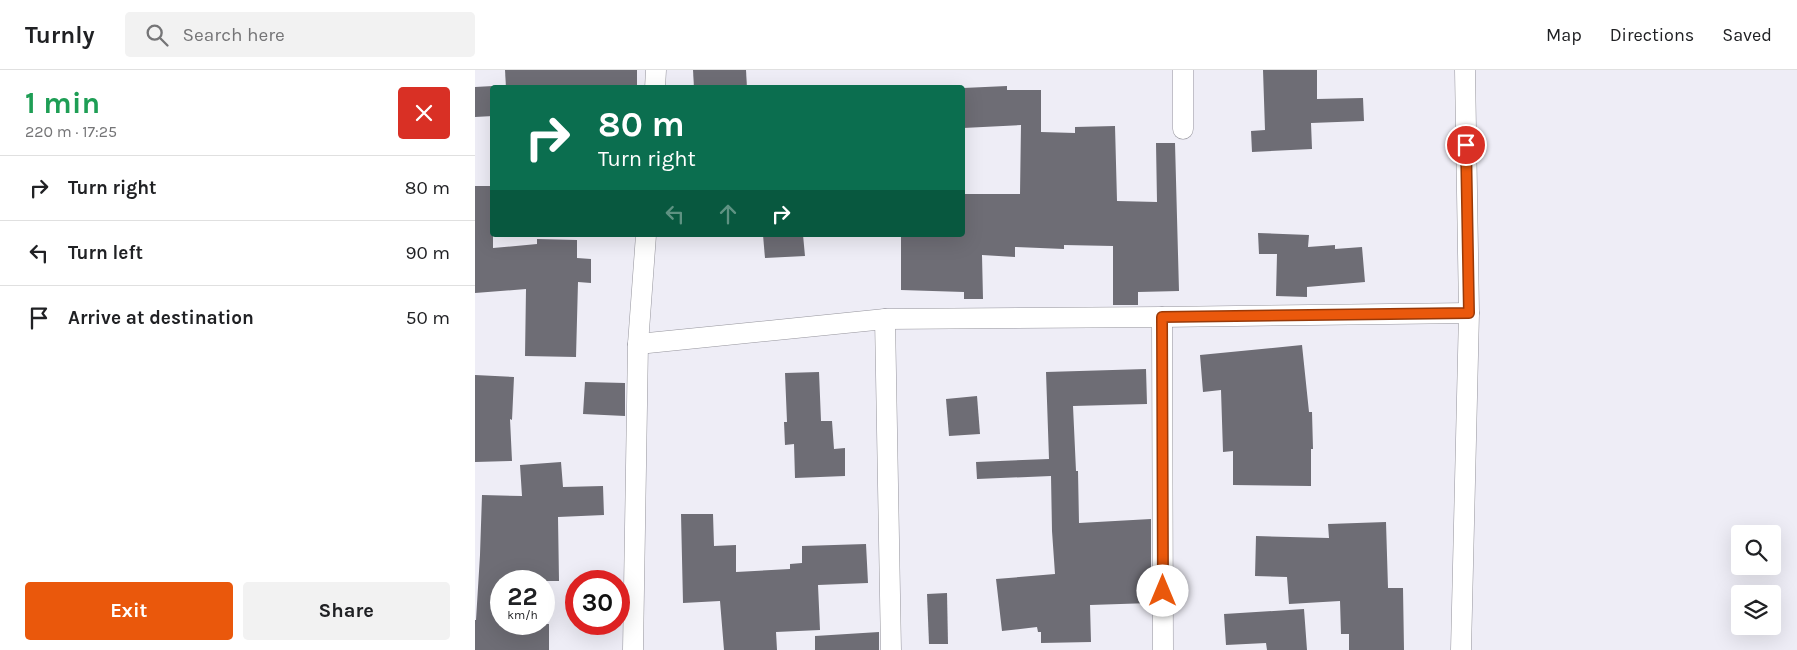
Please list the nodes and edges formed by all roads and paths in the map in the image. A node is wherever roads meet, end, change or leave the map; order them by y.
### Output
1 (657, 70) edge
2 (1183, 70) edge
3 (1465, 70) edge
4 (655, 85) edge
5 (1183, 129) dead end
6 (646, 237) edge
7 (1469, 313) junction
8 (1162, 317) junction
9 (885, 320) junction
10 (638, 344) junction
11 (633, 650) edge
12 (891, 650) edge
13 (1163, 650) edge
14 (1461, 650) edge

1 - 4 street
2 - 5 street
3 - 7 street
6 - 10 street
7 - 8 street
7 - 14 street
8 - 9 street
8 - 13 street
9 - 10 street
9 - 12 street
10 - 11 street

